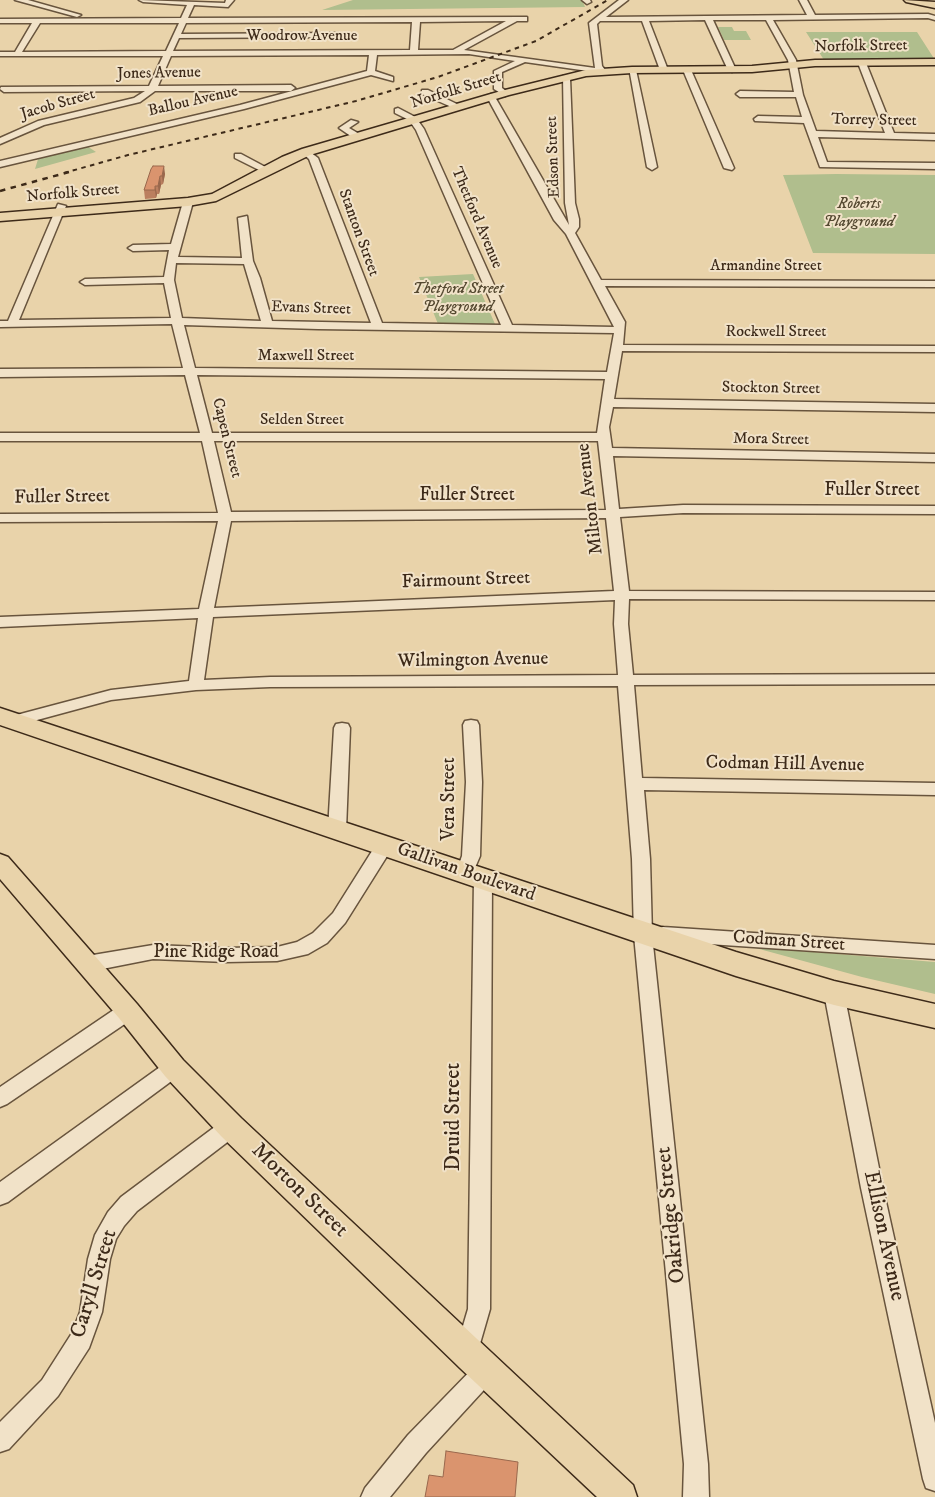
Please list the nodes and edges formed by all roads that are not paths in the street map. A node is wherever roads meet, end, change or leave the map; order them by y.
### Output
1 (19, 0) edge
2 (143, 0) edge
3 (230, 0) edge
4 (624, 0) edge
5 (803, 0) edge
6 (914, 0) edge
7 (191, 4) junction
8 (931, 5) edge
9 (932, 16) edge
10 (812, 17) junction
11 (708, 18) junction
12 (768, 18) junction
13 (600, 19) junction
14 (645, 19) junction
15 (185, 20) junction
16 (344, 20) junction
17 (416, 20) junction
18 (0, 21) edge
19 (37, 21) junction
20 (104, 21) junction
21 (340, 35) junction
22 (178, 36) junction
23 (414, 51) junction
24 (456, 51) junction
25 (334, 52) junction
26 (373, 52) junction
27 (166, 53) junction
28 (0, 54) edge
29 (17, 54) junction
30 (527, 59) junction
31 (862, 63) junction
32 (934, 64) edge
33 (792, 65) junction
34 (632, 70) junction
35 (664, 70) junction
36 (688, 70) junction
37 (732, 70) junction
38 (602, 71) junction
39 (371, 72) junction
40 (566, 78) junction
41 (390, 79) dead end
42 (3, 87) edge
43 (313, 88) junction
44 (152, 89) junction
45 (425, 92) dead end
46 (505, 93) junction
47 (740, 94) dead end
48 (800, 94) junction
49 (491, 97) junction
50 (459, 107) junction
51 (398, 111) dead end
52 (758, 119) dead end
53 (415, 120) junction
54 (808, 120) junction
55 (354, 122) dead end
56 (812, 134) junction
57 (891, 136) junction
58 (358, 137) junction
59 (935, 137) edge
60 (0, 142) edge
61 (306, 152) junction
62 (238, 156) dead end
63 (0, 164) edge
64 (935, 166) edge
65 (652, 167) dead end
66 (729, 168) dead end
67 (266, 170) junction
68 (188, 202) junction
69 (61, 209) junction
70 (574, 215) junction
71 (556, 216) junction
72 (0, 217) edge
73 (243, 218) dead end
74 (570, 233) junction
75 (175, 247) junction
76 (133, 248) dead end
77 (172, 260) junction
78 (248, 261) junction
79 (169, 280) junction
80 (86, 282) dead end
81 (597, 283) junction
82 (935, 284) edge
83 (177, 321) junction
84 (6, 324) edge
85 (267, 324) junction
86 (378, 327) junction
87 (508, 329) junction
88 (620, 330) junction
89 (617, 348) junction
90 (935, 349) edge
91 (192, 372) junction
92 (0, 373) edge
93 (612, 376) junction
94 (607, 403) junction
95 (935, 408) edge
96 (0, 436) edge
97 (207, 437) junction
98 (604, 437) junction
99 (606, 452) junction
100 (935, 458) edge
101 (935, 510) edge
102 (612, 514) junction
103 (226, 517) junction
104 (0, 518) edge
105 (622, 595) junction
106 (935, 596) edge
107 (206, 612) junction
108 (0, 622) edge
109 (935, 679) edge
110 (627, 680) junction
111 (196, 684) junction
112 (7, 719) edge
113 (471, 725) dead end
114 (342, 728) dead end
115 (635, 784) junction
116 (935, 789) edge
117 (337, 830) junction
118 (384, 846) junction
119 (4, 875) edge
120 (474, 876) junction
121 (643, 932) junction
122 (935, 952) edge
123 (87, 964) junction
124 (834, 993) junction
125 (128, 1011) junction
126 (935, 1016) edge
127 (174, 1068) junction
128 (0, 1098) edge
129 (231, 1127) junction
130 (0, 1195) edge
131 (477, 1362) junction
132 (0, 1440) edge
133 (935, 1479) edge
134 (374, 1497) edge
135 (621, 1497) edge
136 (696, 1497) edge

1 - 20 street
2 - 7 street
3 - 7 street
4 - 13 street
5 - 10 street
6 - 8 main road
7 - 15 street
8 - 9 street
9 - 10 street
10 - 12 street
11 - 12 street
11 - 14 street
11 - 37 street
12 - 33 street
13 - 14 street
13 - 38 street
14 - 35 street
15 - 16 street
15 - 20 street
15 - 22 street
16 - 17 street
16 - 21 street
17 - 23 street
17 - 24 street
18 - 19 street
19 - 20 street
19 - 29 street
21 - 22 street
21 - 25 street
22 - 27 street
23 - 24 street, Woodrow Avenue
23 - 26 street, Woodrow Avenue
24 - 30 street, Woodrow Avenue
25 - 26 street, Woodrow Avenue
25 - 27 street, Woodrow Avenue
26 - 39 street
27 - 29 street, Woodrow Avenue
27 - 44 street
28 - 29 street, Woodrow Avenue
30 - 38 street, Woodrow Avenue
30 - 46 street
31 - 32 main road, Norfolk Street
31 - 33 main road, Norfolk Street
31 - 57 street
33 - 37 main road, Norfolk Street
33 - 48 street
34 - 35 main road, Norfolk Street
34 - 38 main road, Norfolk Street
34 - 65 street
35 - 36 main road, Norfolk Street
36 - 37 main road, Norfolk Street
36 - 66 street
38 - 40 main road, Norfolk Street
39 - 41 street
39 - 43 street, Ballou Avenue
40 - 46 main road, Norfolk Street
40 - 70 street, Edson Street
42 - 44 street, Jones Avenue
43 - 44 street, Jones Avenue
43 - 63 street, Ballou Avenue
44 - 60 street, Jacob Street
45 - 50 street
46 - 49 main road, Norfolk Street
47 - 48 street
48 - 54 street
49 - 50 main road, Norfolk Street
49 - 71 street
50 - 53 main road, Norfolk Street
51 - 53 street
52 - 54 street
53 - 58 main road, Norfolk Street
53 - 87 street, Thetford Avenue
54 - 56 street
55 - 58 street
56 - 57 street, Torrey Street
56 - 64 street
57 - 59 street, Torrey Street
58 - 61 main road, Norfolk Street
61 - 67 main road, Norfolk Street
61 - 86 street, Stanton Street
62 - 67 street
67 - 68 main road, Norfolk Street
68 - 69 main road, Norfolk Street
68 - 75 street, Capen Street
69 - 72 main road, Norfolk Street
69 - 84 street
70 - 71 street
70 - 74 street, Edson Street
71 - 74 street
73 - 78 street
74 - 81 street
75 - 76 street
75 - 77 street, Capen Street
77 - 78 street
77 - 79 street, Capen Street
78 - 85 street
79 - 80 street
79 - 83 street, Capen Street
81 - 82 street, Armandine Street
81 - 88 street
83 - 84 street, Evans Street
83 - 85 street, Evans Street
83 - 91 street, Capen Street
85 - 86 street, Evans Street
86 - 87 street, Evans Street
87 - 88 street, Evans Street
88 - 89 street, Milton Avenue
89 - 90 street, Rockwell Street
89 - 93 street, Milton Avenue
91 - 92 street, Maxwell Street
91 - 93 street, Maxwell Street
91 - 97 street, Capen Street
93 - 94 street, Milton Avenue
94 - 95 street, Stockton Street
94 - 98 street, Milton Avenue
96 - 97 street, Selden Street
97 - 98 street, Selden Street
97 - 103 street, Capen Street
98 - 99 street, Milton Avenue
99 - 100 street, Mora Street
99 - 102 street, Milton Avenue
101 - 102 street, Fuller Street
102 - 103 street, Fuller Street
102 - 105 street, Milton Avenue
103 - 104 street, Fuller Street
103 - 107 street, Capen Street
105 - 106 street, Fairmount Street
105 - 107 street, Fairmount Street
105 - 110 street, Milton Avenue
107 - 108 street, Fairmount Street
107 - 111 street, Capen Street
109 - 110 street, Wilmington Avenue
110 - 111 street, Wilmington Avenue
110 - 115 street, Milton Avenue
111 - 112 street, Wilmington Avenue
112 - 117 highway, Gallivan Boulevard
113 - 120 street, Vera Street
114 - 117 street
115 - 116 street, Codman Hill Avenue
115 - 121 street, Milton Avenue
117 - 118 highway, Gallivan Boulevard
118 - 120 highway, Gallivan Boulevard
118 - 123 street, Pine Ridge Road
119 - 123 main road, Morton Street
120 - 121 highway, Gallivan Boulevard
120 - 131 street, Druid Street
121 - 122 street, Codman Street
121 - 124 highway, Gallivan Boulevard
121 - 136 street, Oakridge Street
123 - 125 main road, Morton Street
124 - 126 highway, Gallivan Boulevard
124 - 133 street, Ellison Avenue
125 - 127 main road, Morton Street
125 - 128 street
127 - 129 main road, Morton Street
127 - 130 street
129 - 131 main road, Morton Street
129 - 132 street, Caryll Street
131 - 134 street
131 - 135 main road, Morton Street

